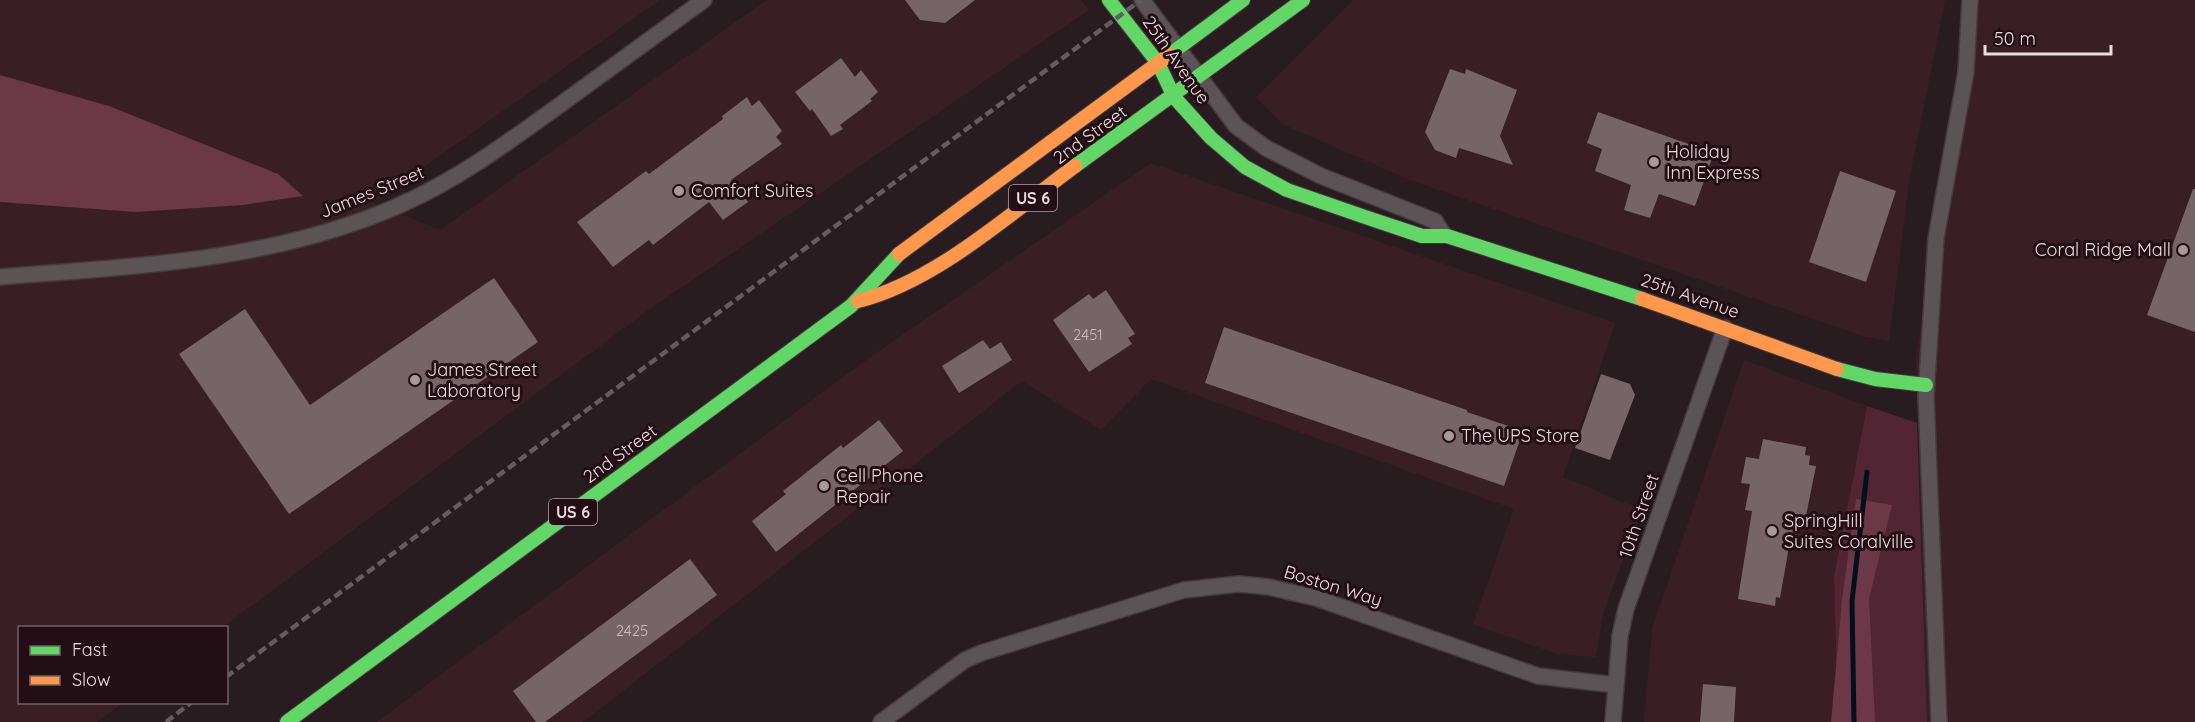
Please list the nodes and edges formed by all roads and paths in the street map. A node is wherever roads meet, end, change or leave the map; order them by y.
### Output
1 (704, 0) edge
2 (1110, 0) edge
3 (1142, 0) edge
4 (1243, 0) edge
5 (1303, 0) edge
6 (1970, 0) edge
7 (1177, 48) junction
8 (1158, 63) junction
9 (1199, 78) junction
10 (1174, 97) junction
11 (1443, 234) junction
12 (0, 277) edge
13 (858, 301) junction
14 (1725, 328) junction
15 (1926, 386) junction
16 (1616, 685) junction
17 (287, 722) edge
18 (881, 722) edge
19 (1613, 722) edge
20 (1939, 722) edge

1 - 12 street, James Street
2 - 8 main road, 25th Avenue
3 - 7 street, 25th Avenue
4 - 7 main road, 2nd Street / US 6
5 - 9 main road, 2nd Street / US 6
6 - 15 street
7 - 8 main road, 2nd Street / US 6
7 - 9 street, 25th Avenue
8 - 10 main road, 25th Avenue
8 - 13 main road, 2nd Street / US 6
9 - 10 main road, 2nd Street / US 6
9 - 11 street, 25th Avenue
10 - 11 main road, 25th Avenue
10 - 13 main road, 2nd Street / US 6
11 - 14 main road, 25th Avenue
13 - 17 main road, 2nd Street / US 6
14 - 15 main road, 25th Avenue
14 - 16 street, 10th Street
15 - 20 street
16 - 18 street, Boston Way
16 - 19 street, 10th Street

